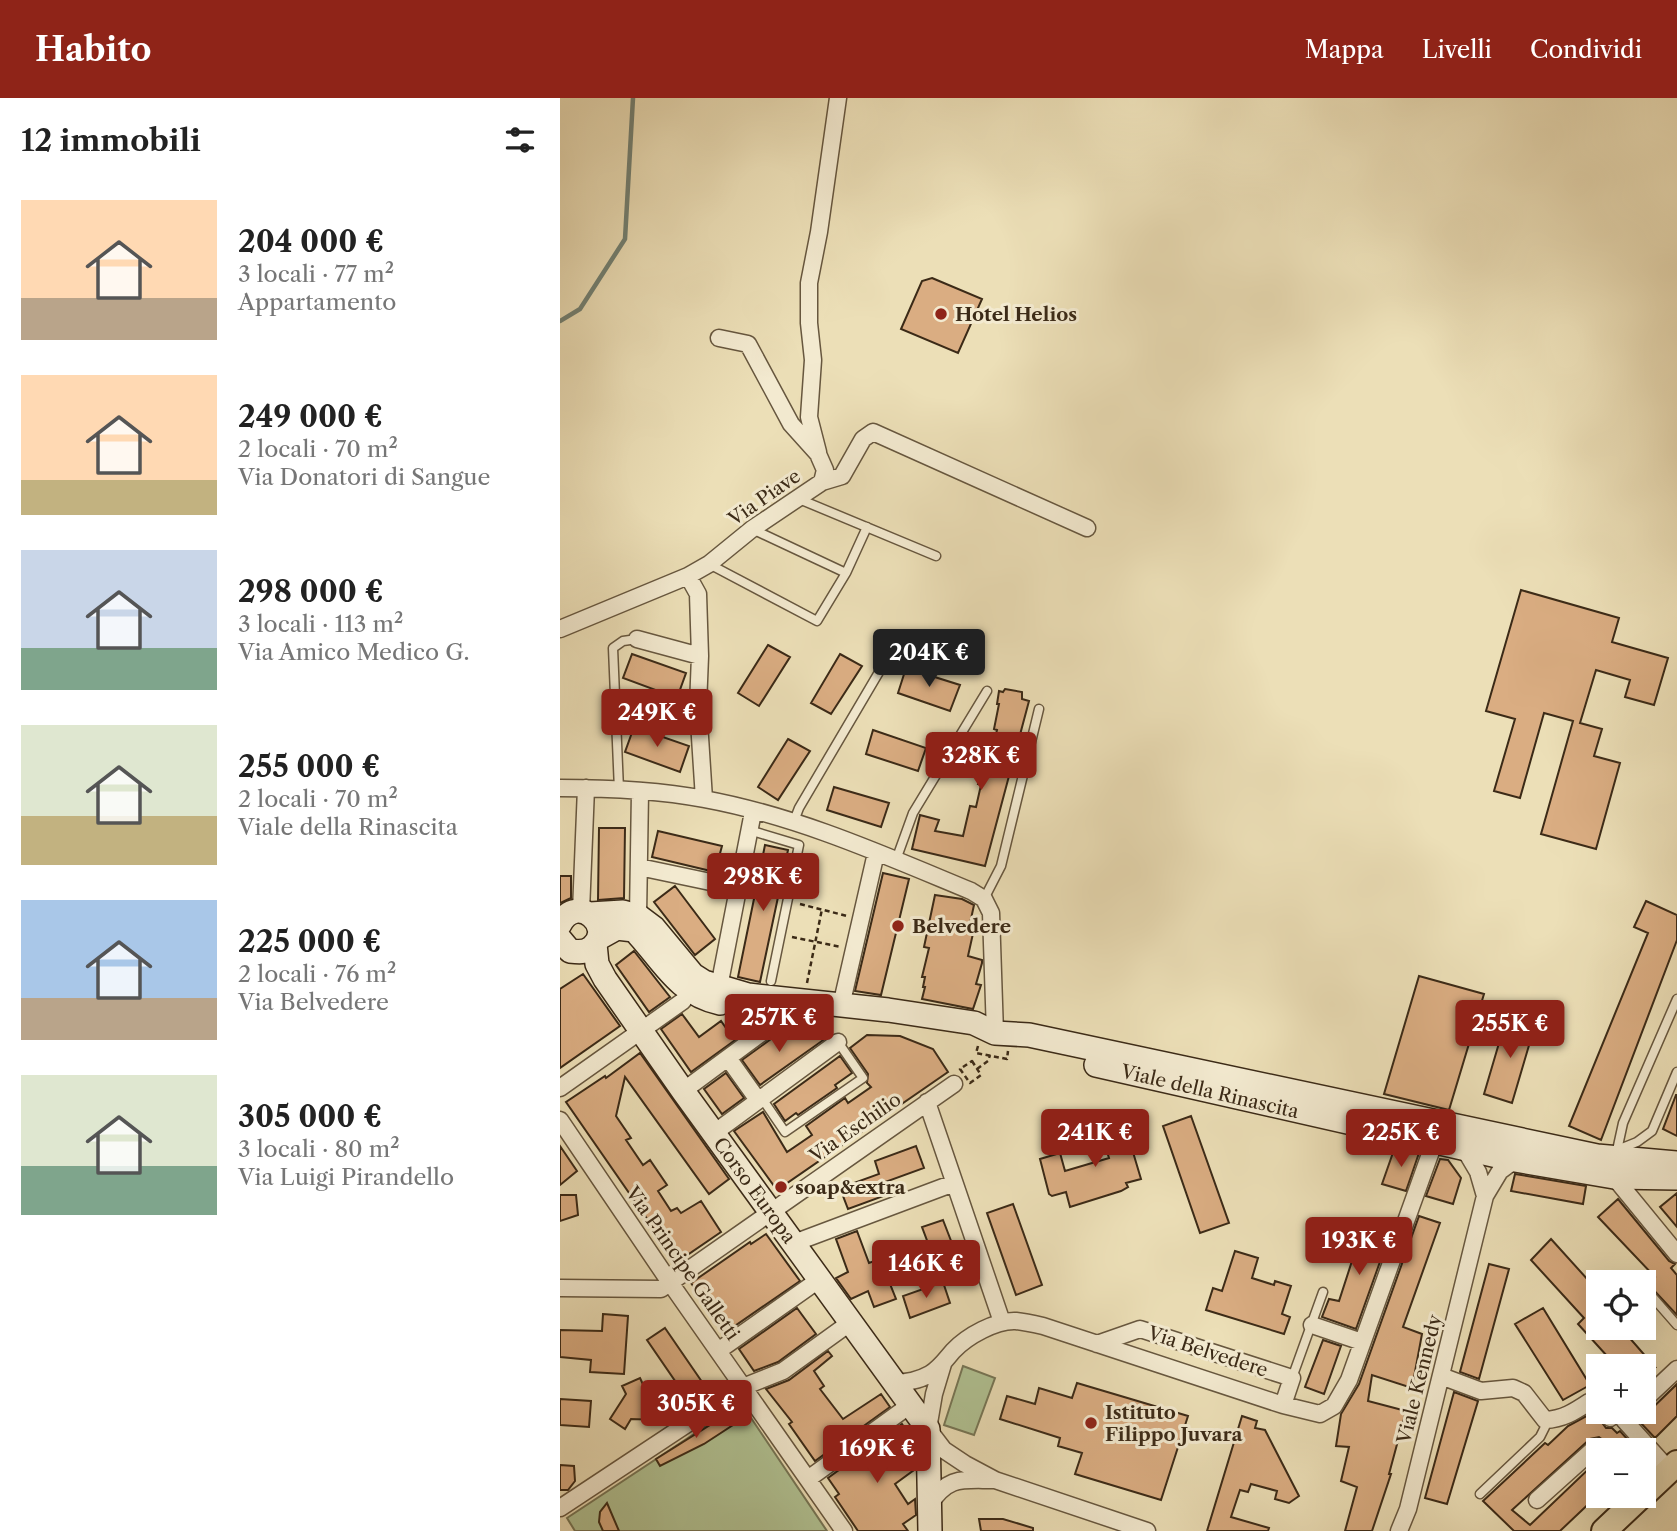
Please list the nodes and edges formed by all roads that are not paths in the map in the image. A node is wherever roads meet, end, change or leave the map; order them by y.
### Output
1 (838, 98) edge
2 (719, 338) dead end
3 (818, 454) junction
4 (822, 482) junction
5 (799, 499) junction
6 (867, 527) junction
7 (1087, 528) dead end
8 (752, 530) junction
9 (936, 556) dead end
10 (709, 564) junction
11 (846, 573) junction
12 (688, 576) junction
13 (560, 629) edge
14 (637, 639) joint
15 (700, 656) junction
16 (881, 667) dead end
17 (988, 691) dead end
18 (615, 706) junction
19 (698, 706) junction
20 (1039, 709) dead end
21 (560, 788) edge
22 (586, 788) junction
23 (620, 790) junction
24 (640, 792) junction
25 (704, 799) junction
26 (753, 812) junction
27 (794, 821) junction
28 (749, 830) junction
29 (876, 853) junction
30 (896, 860) junction
31 (639, 867) junction
32 (739, 888) junction
33 (985, 899) junction
34 (573, 915) edge
35 (638, 916) junction
36 (560, 939) edge
37 (597, 941) junction
38 (771, 981) dead end
39 (719, 987) junction
40 (1677, 999) edge
41 (683, 1000) dead end
42 (841, 1006) junction
43 (771, 1026) dead end
44 (641, 1031) junction
45 (838, 1042) joint
46 (993, 1044) junction
47 (728, 1058) junction
48 (1677, 1072) edge
49 (961, 1079) road end
50 (560, 1088) edge
51 (683, 1091) junction
52 (760, 1099) junction
53 (927, 1102) junction
54 (560, 1120) edge
55 (713, 1133) junction
56 (1434, 1143) junction
57 (1465, 1150) junction
58 (1515, 1160) junction
59 (1616, 1162) junction
60 (1677, 1163) edge
61 (1677, 1178) edge
62 (954, 1183) junction
63 (1485, 1196) junction
64 (771, 1212) junction
65 (794, 1243) junction
66 (1677, 1254) edge
67 (820, 1279) junction
68 (671, 1284) junction
69 (560, 1288) edge
70 (1324, 1292) dead end
71 (1656, 1302) edge
72 (851, 1322) junction
73 (1002, 1322) junction
74 (1312, 1325) junction
75 (1677, 1325) edge
76 (1362, 1342) junction
77 (1097, 1344) junction
78 (718, 1351) junction
79 (943, 1364) junction
80 (1677, 1369) edge
81 (1441, 1376) junction
82 (1292, 1378) junction
83 (894, 1382) junction
84 (743, 1387) junction
85 (1656, 1389) edge
86 (1586, 1404) edge
87 (909, 1405) junction
88 (1283, 1405) junction
89 (1545, 1420) junction
90 (1627, 1424) edge
91 (928, 1429) junction
92 (1586, 1456) edge
93 (1673, 1467) edge
94 (808, 1479) junction
95 (995, 1480) junction
96 (1656, 1482) edge
97 (1480, 1494) dead end
98 (1537, 1500) dead end
99 (929, 1505) junction
100 (560, 1508) edge
101 (1628, 1508) edge
102 (844, 1531) edge
103 (930, 1531) edge
104 (1147, 1531) edge
105 (1399, 1531) edge
106 (1604, 1531) edge

1 - 3 street
2 - 3 street, Via Piave
3 - 4 street, Via Piave
4 - 5 street, Via Piave
4 - 7 street
5 - 6 lane
5 - 8 street, Via Piave
6 - 9 lane
6 - 11 lane
8 - 10 street, Via Piave
8 - 11 lane
10 - 11 lane
10 - 12 street, Via Piave
12 - 13 street, Via Piave
12 - 15 street
14 - 15 street
14 - 18 lane
15 - 19 street
16 - 27 lane
17 - 30 lane
18 - 19 lane
18 - 23 lane
19 - 25 street
20 - 33 lane
21 - 22 street
22 - 23 street
22 - 34 street
23 - 24 street
24 - 25 street
24 - 31 street
25 - 26 street
26 - 27 street
26 - 28 street
27 - 29 street
28 - 32 street
28 - 38 lane
29 - 30 street
29 - 42 street
30 - 33 street
31 - 32 street
31 - 35 street
32 - 39 street
33 - 46 street
34 - 35 street
34 - 37 street, Corso Europa
35 - 39 street, Viale della Rinascita
36 - 37 street, Viale della Rinascita
37 - 44 street, Corso Europa
37 - 46 street, Viale della Rinascita
39 - 42 street, Viale della Rinascita
40 - 59 lane
41 - 44 street
42 - 46 street, Viale della Rinascita
43 - 47 street
44 - 50 street
44 - 51 street, Corso Europa
45 - 52 street
45 - 52 lane
46 - 56 street, Viale della Rinascita
46 - 59 street, Viale della Rinascita
47 - 51 street
47 - 52 street
48 - 59 lane
49 - 53 street, Via Eschilio
51 - 55 street, Corso Europa
52 - 55 street
53 - 62 street
53 - 64 street, Via Eschilio
54 - 68 street, Via Principe Galletti
55 - 64 street, Corso Europa
56 - 57 street, Viale della Rinascita
56 - 76 street, Via Belvedere
57 - 58 street, Viale della Rinascita
57 - 63 street
58 - 59 street, Viale della Rinascita
58 - 63 street, Viale Kennedy
59 - 60 street, Viale della Rinascita
59 - 61 street, Viale della Rinascita
59 - 66 street
62 - 65 street
62 - 73 street
63 - 81 street, Viale Kennedy
64 - 65 street, Corso Europa
64 - 68 street, Via Eschilio
65 - 67 street, Corso Europa
67 - 72 street, Corso Europa
67 - 78 street
68 - 69 street
68 - 78 street, Via Principe Galletti
70 - 74 lane
71 - 75 lane
72 - 83 street, Corso Europa
72 - 84 street
73 - 77 street, Via Belvedere
73 - 79 street
74 - 76 street
74 - 82 lane
76 - 88 street, Via Belvedere
77 - 82 street, Via Belvedere
77 - 88 street, Via Belvedere
78 - 84 street, Via Principe Galletti
79 - 83 street
79 - 91 street
80 - 85 street
81 - 89 street
81 - 105 street, Viale Kennedy
82 - 88 street, Via Belvedere
83 - 87 street, Corso Europa
84 - 94 street, Via Principe Galletti
84 - 100 street
86 - 89 street
87 - 91 street, Corso Europa
87 - 94 street
89 - 97 lane
90 - 93 street
91 - 95 street
91 - 99 street
92 - 98 street
93 - 96 main road
94 - 102 street, Via Principe Galletti
95 - 99 street
95 - 104 street
99 - 103 street
101 - 106 main road

